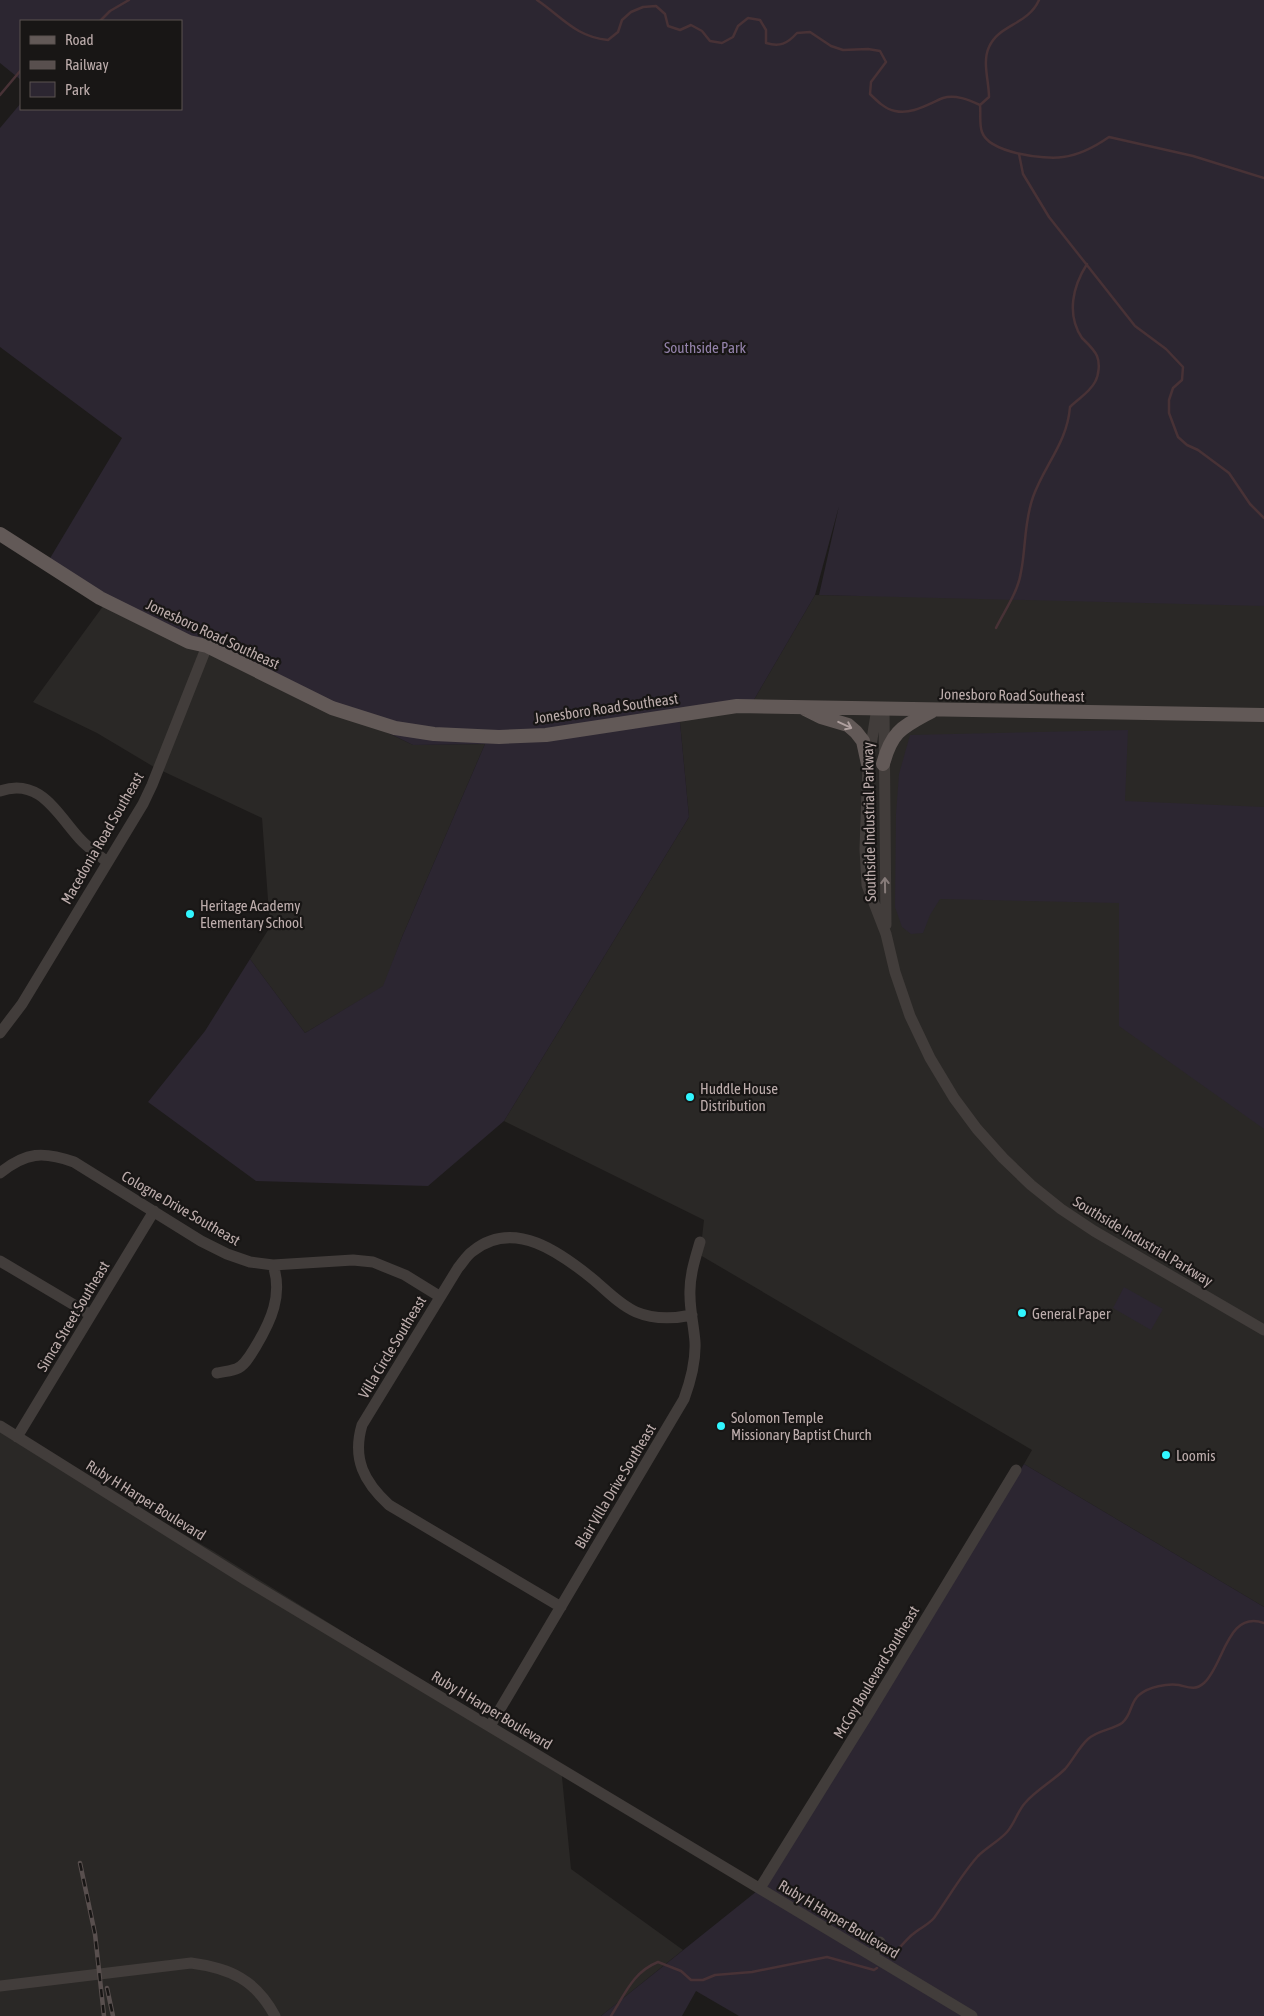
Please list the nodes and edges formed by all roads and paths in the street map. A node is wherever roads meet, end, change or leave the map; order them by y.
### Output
1 (0, 534) edge
2 (207, 646) junction
3 (800, 707) junction
4 (881, 709) junction
5 (933, 710) junction
6 (1264, 715) edge
7 (868, 764) junction
8 (883, 764) junction
9 (0, 791) edge
10 (867, 806) junction
11 (884, 806) junction
12 (107, 862) junction
13 (886, 934) junction
14 (0, 1033) edge
15 (0, 1173) edge
16 (154, 1211) junction
17 (700, 1242) dead end
18 (0, 1261) edge
19 (272, 1265) junction
20 (439, 1296) junction
21 (91, 1315) junction
22 (692, 1315) junction
23 (1264, 1330) edge
24 (217, 1373) dead end
25 (0, 1426) edge
26 (17, 1437) junction
27 (1016, 1470) dead end
28 (561, 1607) junction
29 (490, 1726) junction
30 (760, 1888) junction
31 (880, 1942) dead end
32 (872, 1956) junction
33 (0, 1986) edge
34 (275, 2016) edge
35 (972, 2016) edge

1 - 2 main road, Jonesboro Road Southeast
2 - 3 main road, Jonesboro Road Southeast
2 - 12 street, Macedonia Road Southeast
3 - 4 main road, Jonesboro Road Southeast
3 -> 7 main road
4 - 5 main road, Jonesboro Road Southeast
4 - 7 street, Southside Industrial Parkway
4 - 8 street, Southside Industrial Parkway
5 - 6 main road, Jonesboro Road Southeast
5 - 8 main road
7 - 10 street, Southside Industrial Parkway
8 - 11 street, Southside Industrial Parkway
9 - 12 street
10 - 11 street
10 - 13 street, Southside Industrial Parkway
13 -> 11 street, Southside Industrial Parkway
12 - 14 street, Macedonia Road Southeast
13 - 23 street, Southside Industrial Parkway
15 - 16 street, Cologne Drive Southeast
16 - 19 street, Cologne Drive Southeast
16 - 21 street, Simca Street Southeast
17 - 22 street, Blair Villa Drive Southeast
18 - 21 street
19 - 20 street, Cologne Drive Southeast
19 - 24 street
20 - 22 street, Villa Circle Southeast
20 - 28 street, Villa Circle Southeast
21 - 26 street, Simca Street Southeast
22 - 28 street, Blair Villa Drive Southeast
25 - 26 street, Ruby H Harper Boulevard
26 - 29 street, Ruby H Harper Boulevard
27 - 30 street, McCoy Boulevard Southeast
28 - 29 street, Blair Villa Drive Southeast
29 - 30 street, Ruby H Harper Boulevard
30 - 32 street, Ruby H Harper Boulevard
31 - 32 street
32 - 35 street, Ruby H Harper Boulevard
33 - 34 street

